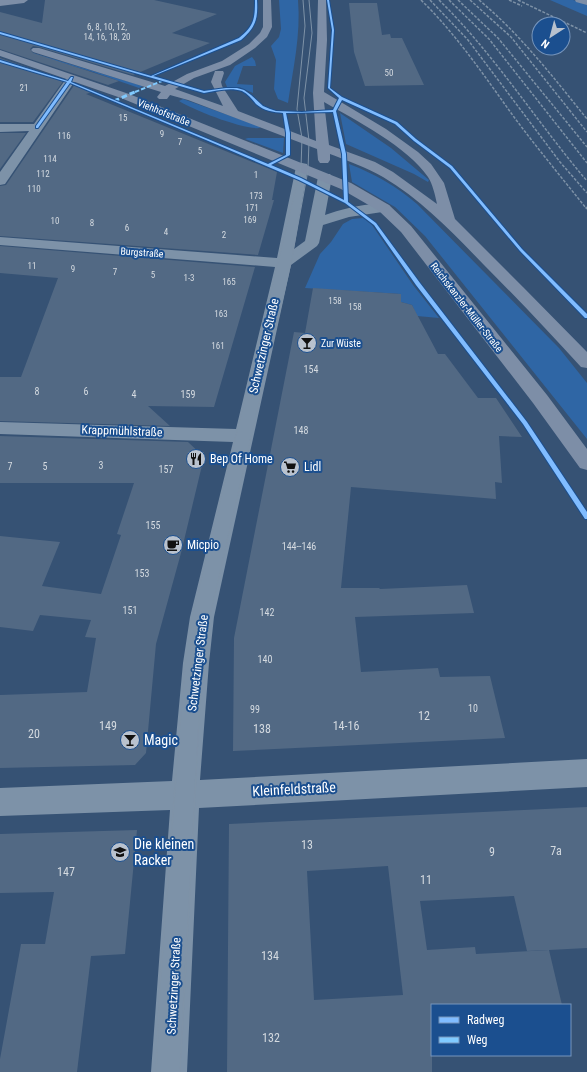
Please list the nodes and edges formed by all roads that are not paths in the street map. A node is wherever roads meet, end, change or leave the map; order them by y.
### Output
1 (24, 0) edge
2 (267, 0) edge
3 (322, 0) edge
4 (579, 0) edge
5 (587, 2) edge
6 (0, 3) edge
7 (0, 39) edge
8 (0, 53) edge
9 (226, 62) junction
10 (206, 69) junction
11 (219, 73) junction
12 (72, 78) junction
13 (135, 79) junction
14 (169, 92) junction
15 (318, 93) junction
16 (125, 96) junction
17 (160, 110) junction
18 (233, 112) junction
19 (321, 126) junction
20 (37, 127) junction
21 (0, 128) edge
22 (210, 131) junction
23 (288, 133) junction
24 (324, 147) junction
25 (302, 167) junction
26 (325, 177) junction
27 (0, 181) edge
28 (384, 208) junction
29 (449, 220) junction
30 (316, 223) junction
31 (0, 241) edge
32 (284, 263) junction
33 (587, 363) edge
34 (0, 428) edge
35 (243, 436) junction
36 (587, 464) edge
37 (587, 773) edge
38 (185, 795) junction
39 (0, 802) edge
40 (170, 1072) edge

1 - 6 main road
2 - 9 main road
3 - 15 main road
4 - 5 main road
7 - 13 main road, Viehhofstraße
8 - 12 main road, Viehhofstraße
9 - 10 main road
9 - 11 main road
10 - 13 main road
10 - 14 main road
11 - 14 main road
11 - 18 main road
12 - 16 main road, Viehhofstraße
12 - 20 street
13 - 14 main road, Viehhofstraße
14 - 16 main road
14 - 17 main road
14 - 18 main road, Viehhofstraße
15 - 19 main road
15 - 29 main road
16 - 17 main road, Viehhofstraße
17 - 22 main road, Viehhofstraße
18 - 23 main road, Viehhofstraße
19 - 23 main road
19 - 24 main road
20 - 21 street
20 - 27 street
22 - 23 main road
22 - 25 main road, Viehhofstraße
23 - 24 main road, Viehhofstraße
24 - 26 main road
24 - 29 main road
25 - 26 main road, Viehhofstraße
25 - 32 street, Schwetzinger Straße
26 - 28 main road, Reichskanzler-Müller-Straße
26 - 30 street
28 - 30 street
28 - 36 main road, Reichskanzler-Müller-Straße
29 - 33 main road
30 - 32 street
31 - 32 street, Burgstraße
32 - 35 street, Schwetzinger Straße
34 - 35 street, Krappmühlstraße
35 - 38 street, Schwetzinger Straße
37 - 38 street, Kleinfeldstraße
38 - 39 street, Kleinfeldstraße
38 - 40 street, Schwetzinger Straße

